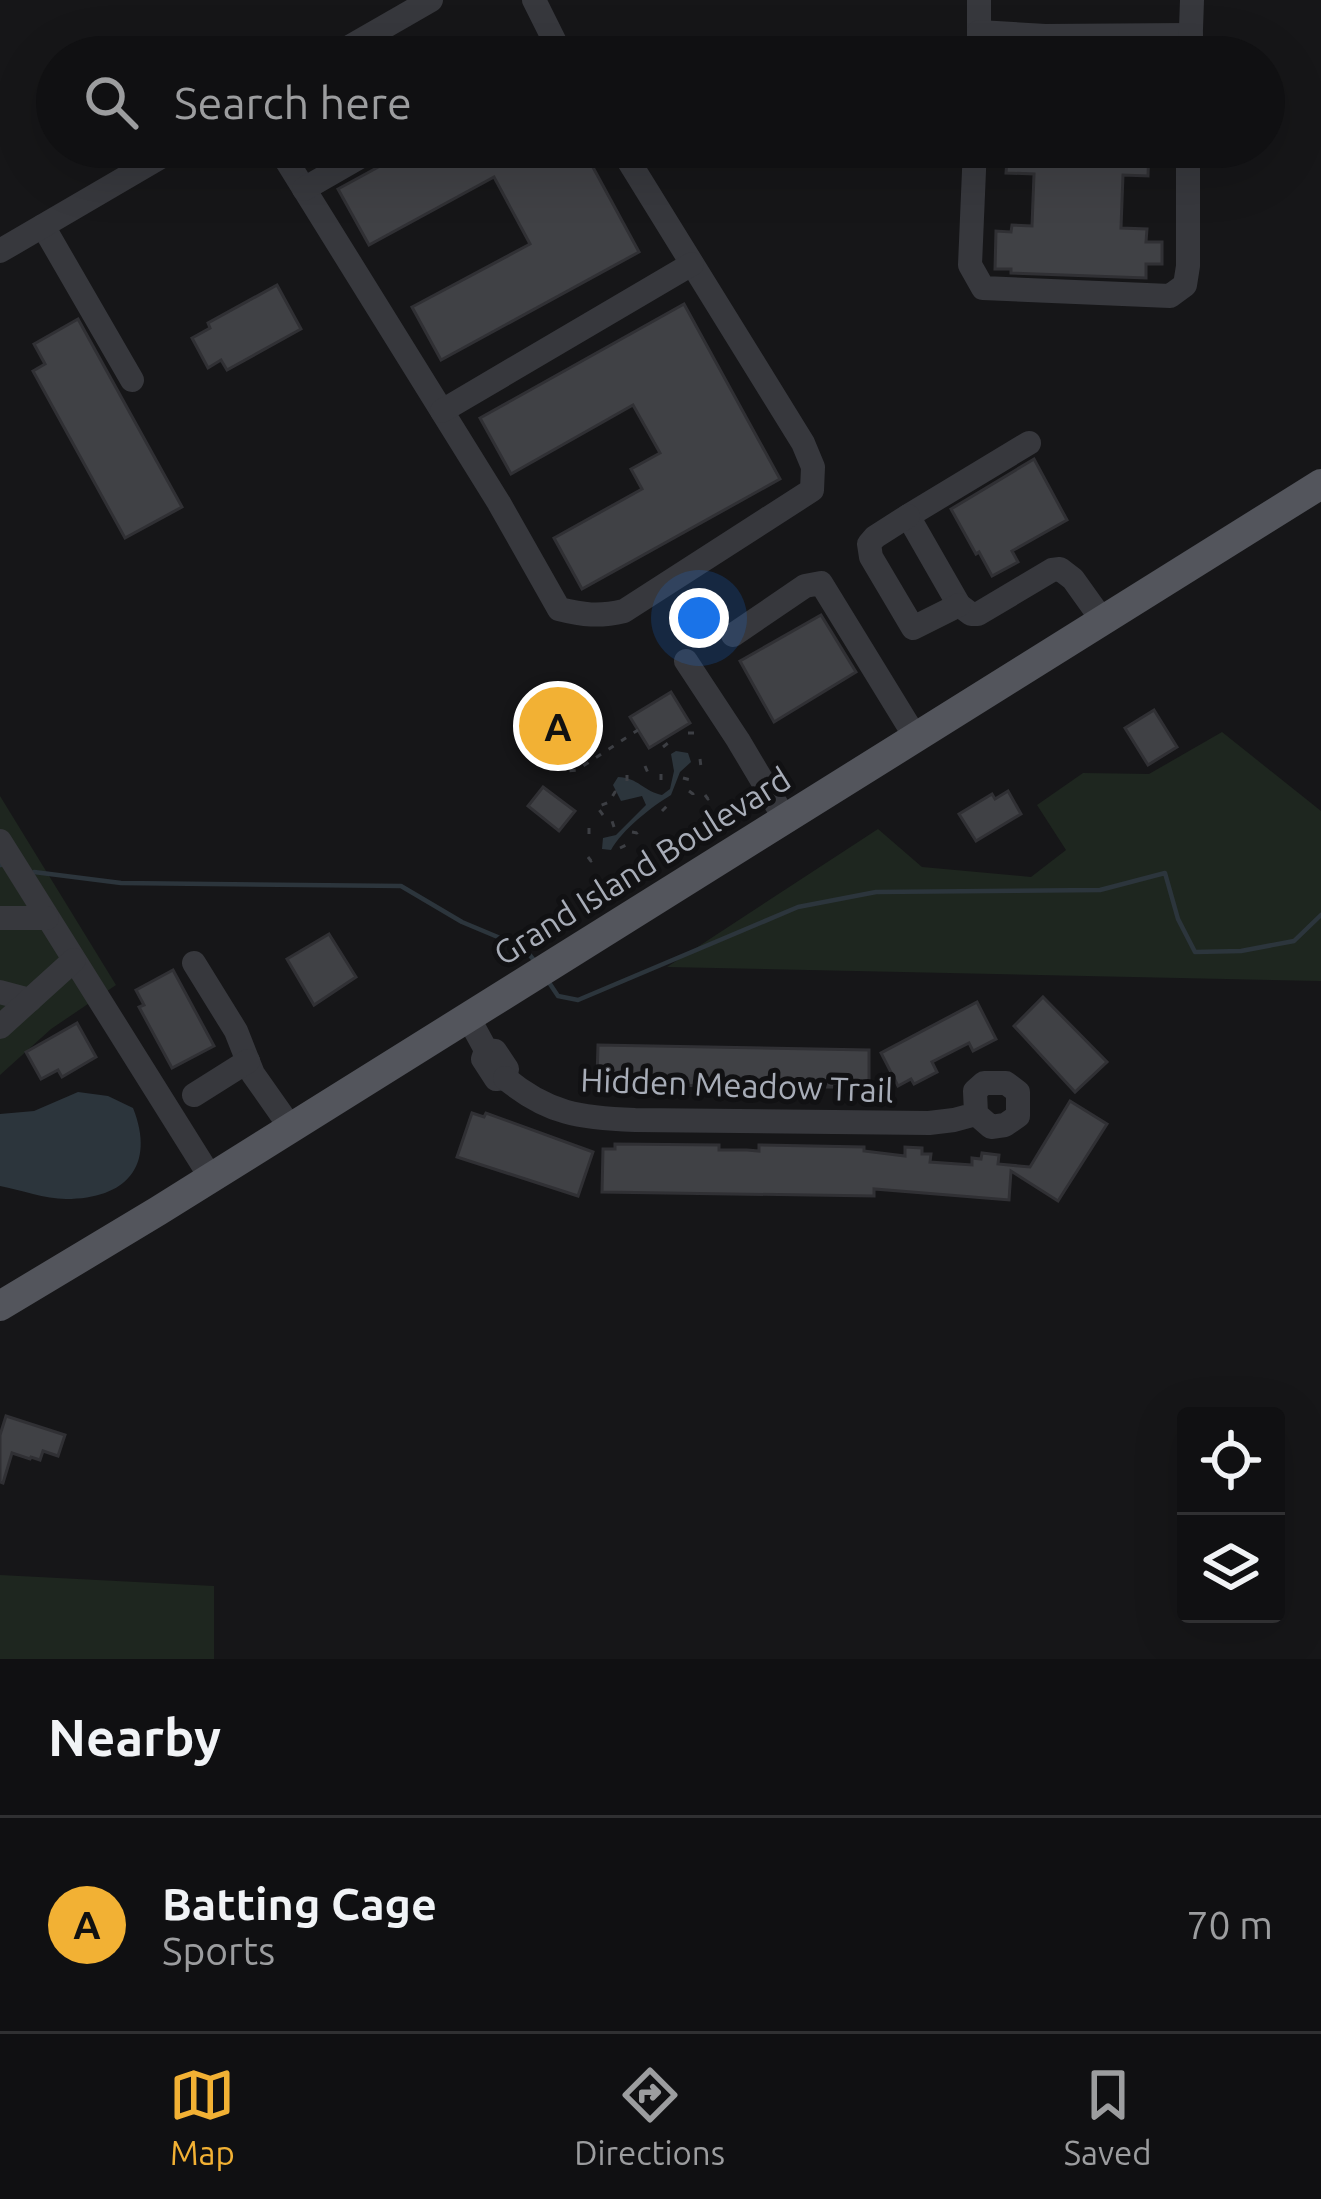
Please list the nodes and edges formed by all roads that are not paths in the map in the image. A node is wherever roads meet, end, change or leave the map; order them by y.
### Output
1 (431, 0) edge
2 (534, 0) edge
3 (979, 0) edge
4 (1192, 0) edge
5 (368, 36) edge
6 (553, 36) edge
7 (979, 36) edge
8 (1190, 36) edge
9 (142, 168) edge
10 (291, 168) edge
11 (340, 168) edge
12 (633, 168) edge
13 (974, 168) edge
14 (1188, 168) edge
15 (304, 189) junction
16 (43, 226) junction
17 (0, 251) edge
18 (692, 264) junction
19 (132, 380) dead end
20 (442, 411) junction
21 (1030, 443) dead end
22 (1321, 484) edge
23 (908, 516) junction
24 (959, 605) junction
25 (1103, 621) junction
26 (733, 635) dead end
27 (686, 661) dead end
28 (916, 738) junction
29 (785, 819) junction
30 (0, 841) edge
31 (0, 918) edge
32 (47, 918) junction
33 (74, 960) junction
34 (194, 962) dead end
35 (0, 992) edge
36 (31, 1000) junction
37 (468, 1017) junction
38 (0, 1027) edge
39 (248, 1061) junction
40 (194, 1095) dead end
41 (976, 1114) dead end
42 (291, 1128) junction
43 (211, 1178) junction
44 (0, 1306) edge

1 - 5 street
2 - 6 street
3 - 7 street
4 - 8 street
9 - 16 street
10 - 15 street
11 - 15 street
12 - 18 street
13 - 14 street
15 - 20 street
16 - 17 street
16 - 19 street
18 - 20 street
18 - 20 street
21 - 23 street
22 - 25 main road, Grand Island Boulevard
23 - 24 street
23 - 24 street
24 - 25 street
25 - 28 main road, Grand Island Boulevard
26 - 28 street
27 - 29 street
28 - 29 main road, Grand Island Boulevard
29 - 37 main road, Grand Island Boulevard
30 - 32 street
31 - 32 street
32 - 33 street
33 - 36 street
33 - 43 street
34 - 39 street
35 - 36 street
36 - 38 street
37 - 41 street, Hidden Meadow Trail
37 - 42 main road, Grand Island Boulevard
39 - 40 street
39 - 42 street
42 - 43 main road, Grand Island Boulevard
43 - 44 main road, Grand Island Boulevard

